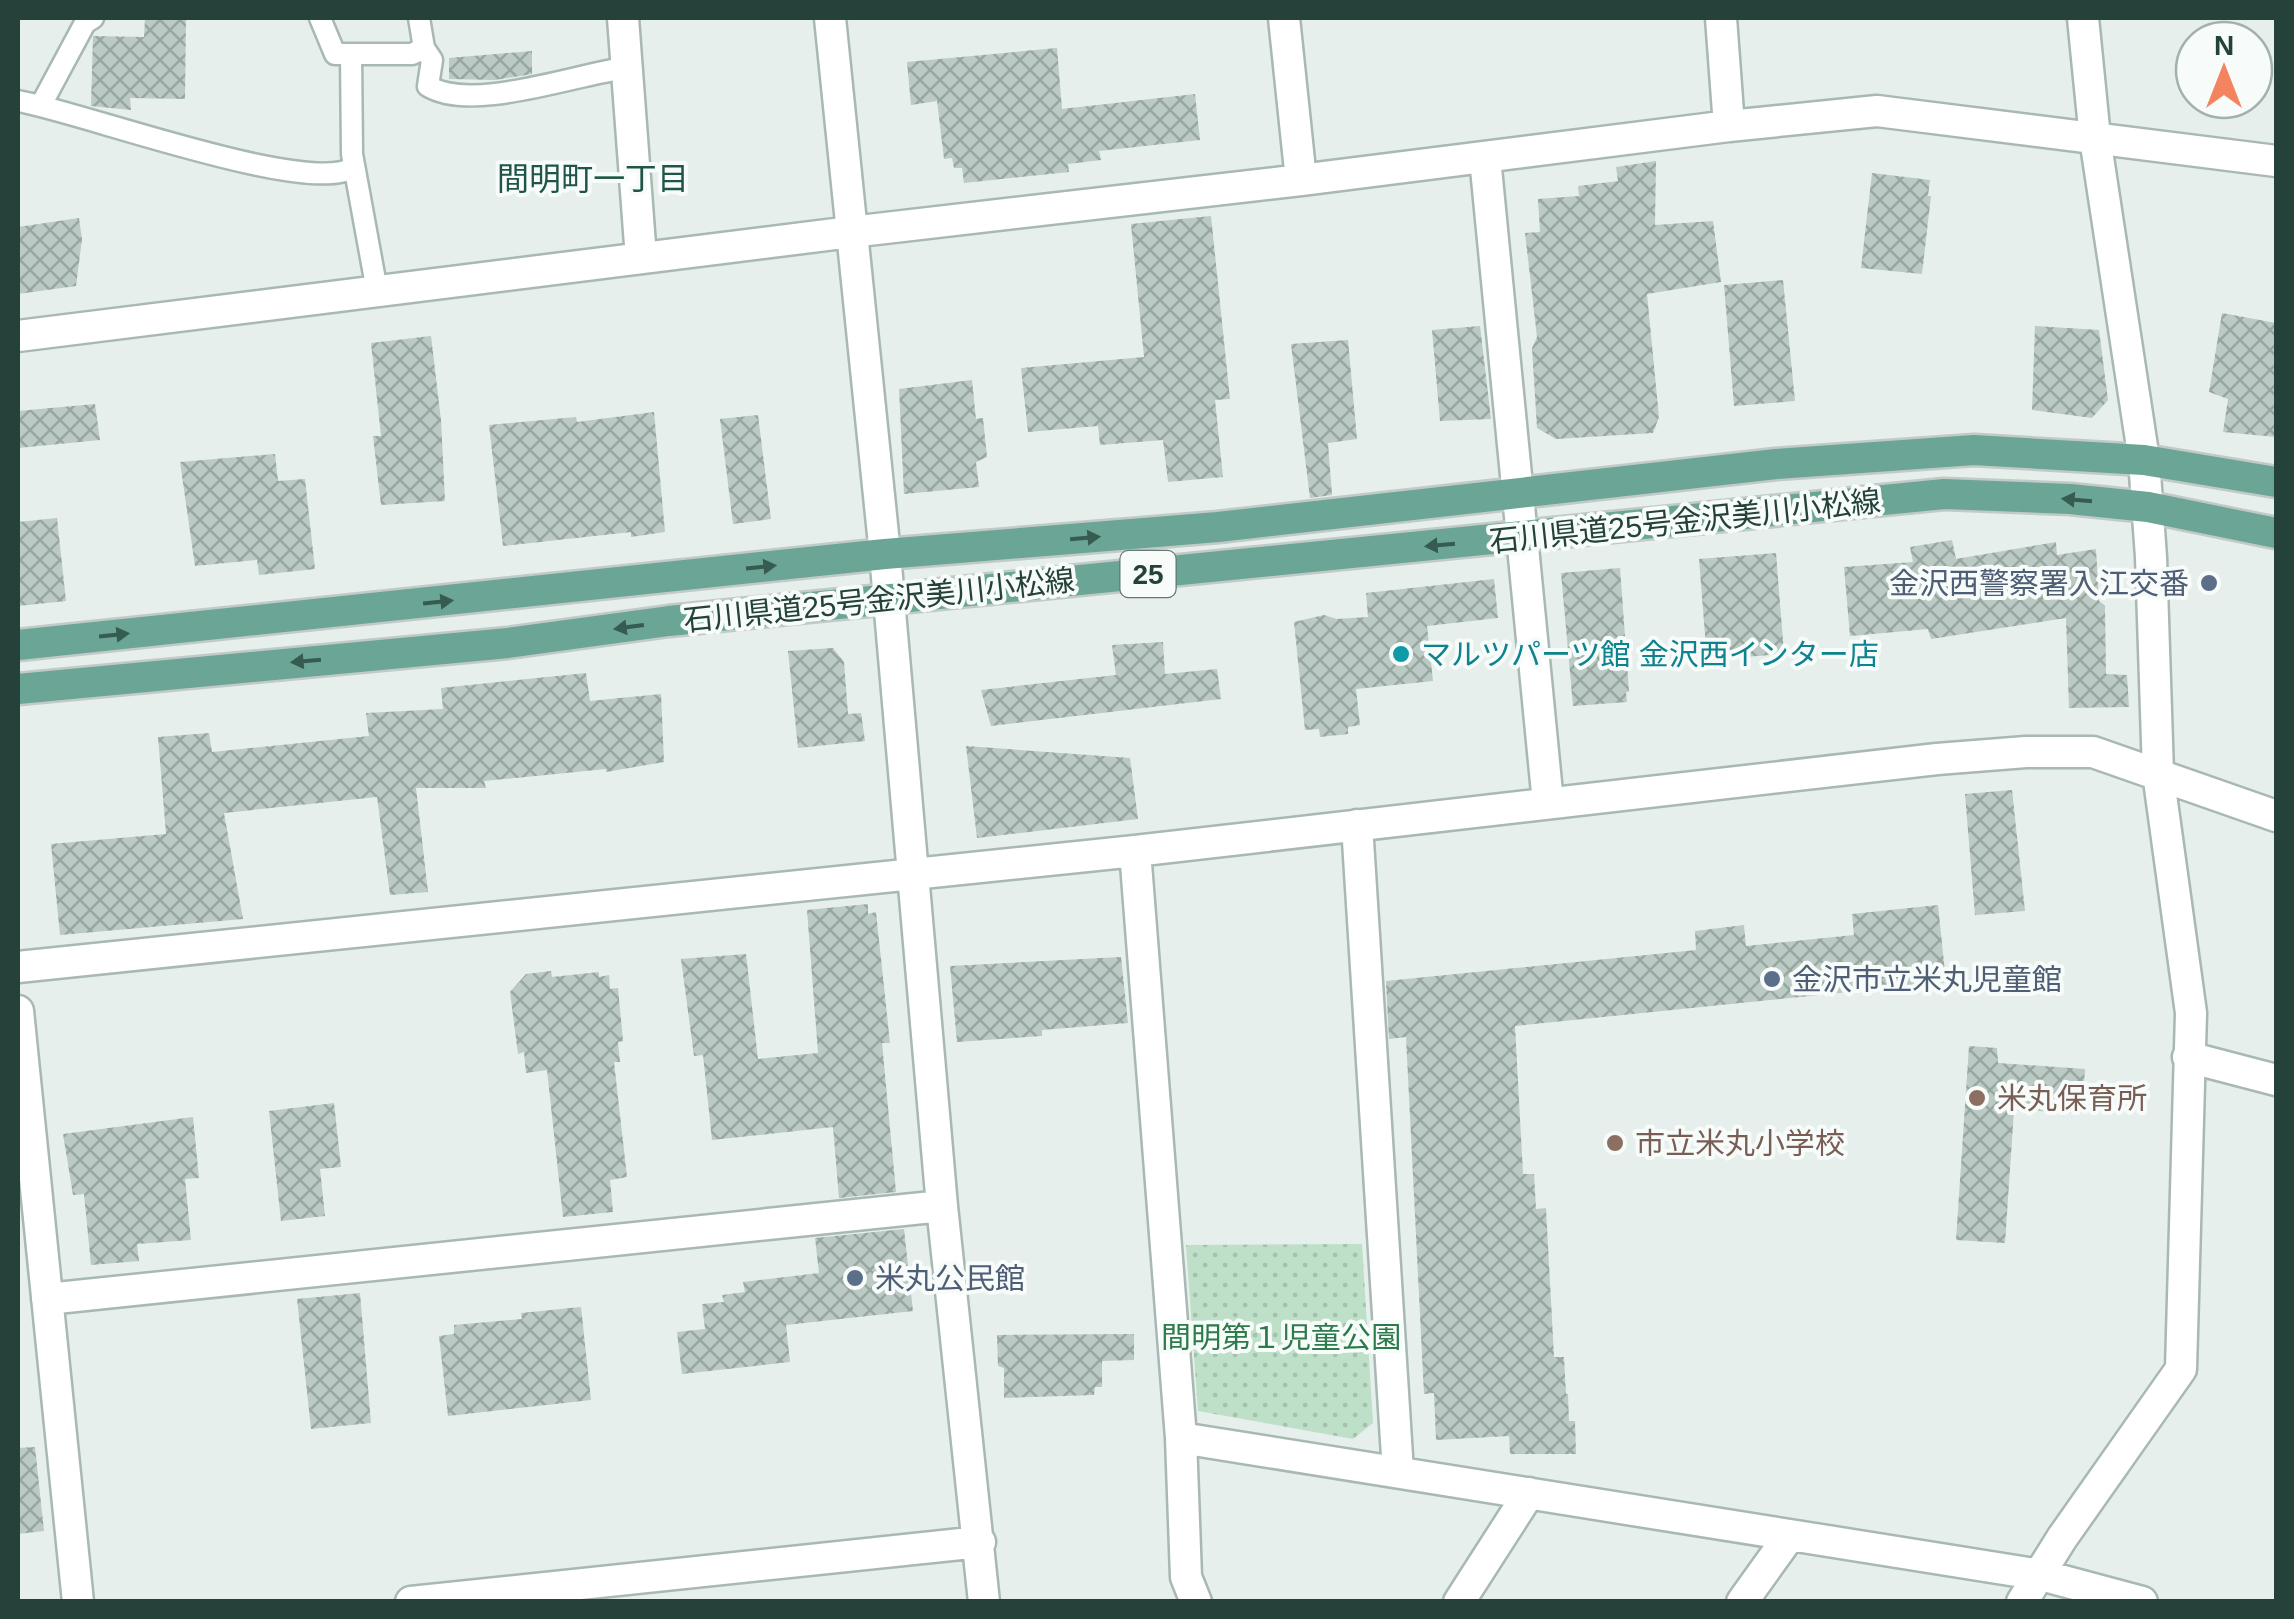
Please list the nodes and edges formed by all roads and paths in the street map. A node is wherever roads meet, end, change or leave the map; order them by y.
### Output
1 (93, 18) edge
2 (320, 18) edge
3 (420, 18) edge
4 (623, 18) edge
5 (830, 18) edge
6 (1284, 18) edge
7 (1721, 18) edge
8 (2083, 18) edge
9 (424, 48) junction
10 (351, 54) junction
11 (626, 68) junction
12 (18, 102) edge
13 (41, 105) junction
14 (1729, 126) junction
15 (2095, 138) junction
16 (1485, 158) junction
17 (2276, 161) edge
18 (354, 167) junction
19 (1300, 180) junction
20 (850, 232) junction
21 (641, 258) junction
22 (377, 291) junction
23 (18, 336) edge
24 (2144, 460) junction
25 (2276, 482) edge
26 (1518, 494) junction
27 (2148, 507) junction
28 (2276, 533) edge
29 (1522, 538) junction
30 (885, 554) junction
31 (889, 600) junction
32 (18, 645) edge
33 (18, 689) edge
34 (2158, 773) junction
35 (1548, 803) junction
36 (2276, 816) edge
37 (1356, 825) junction
38 (1135, 850) junction
39 (912, 873) junction
40 (18, 968) edge
41 (18, 1011) edge
42 (2188, 1057) junction
43 (2276, 1080) edge
44 (942, 1206) junction
45 (47, 1299) junction
46 (1181, 1438) junction
47 (1398, 1472) junction
48 (1529, 1494) junction
49 (1790, 1535) junction
50 (980, 1542) junction
51 (2041, 1575) junction
52 (78, 1602) edge
53 (411, 1602) edge
54 (984, 1602) edge
55 (1196, 1602) edge
56 (1459, 1602) edge
57 (1742, 1602) edge
58 (2022, 1602) edge
59 (2142, 1602) edge

1 - 13 lane
2 - 10 lane
3 - 9 lane
4 - 11 street
5 - 20 street
6 - 19 street
7 - 14 street
8 - 15 street
9 - 10 lane
9 - 11 lane
10 - 18 lane
11 - 21 street
12 - 13 lane
13 - 18 lane
14 - 15 street
14 - 16 street
15 - 17 street
15 - 24 street
16 - 19 street
16 - 26 street
18 - 22 lane
19 - 20 street
20 - 21 street
20 - 30 street
21 - 22 street
22 - 23 street
24 - 25 main road, 石川県道25号金沢美川小松線 / 25
24 - 26 main road, 石川県道25号金沢美川小松線 / 25
24 - 27 street
26 - 29 street
30 -> 26 main road, 石川県道25号金沢美川小松線 / 25
27 - 28 main road, 石川県道25号金沢美川小松線 / 25
27 -> 29 main road, 石川県道25号金沢美川小松線 / 25
27 - 34 street
29 -> 31 main road, 石川県道25号金沢美川小松線 / 25
29 - 35 street
30 - 31 street
32 -> 30 main road, 石川県道25号金沢美川小松線 / 25
31 -> 33 main road, 石川県道25号金沢美川小松線 / 25
31 - 39 street
34 - 35 street
34 - 36 street
34 - 42 street
35 - 37 street
37 - 38 street
37 - 47 street
38 - 39 street
38 - 46 street
39 - 40 street
39 - 44 street
41 - 45 street
42 - 43 street
42 - 51 street
44 - 45 street
44 - 50 street
45 - 52 street
46 - 47 street
46 - 55 street
47 - 48 street
48 - 49 street
48 - 56 street
49 - 51 street
49 - 57 street
50 - 53 street
50 - 54 street
51 - 58 street
51 - 59 street

